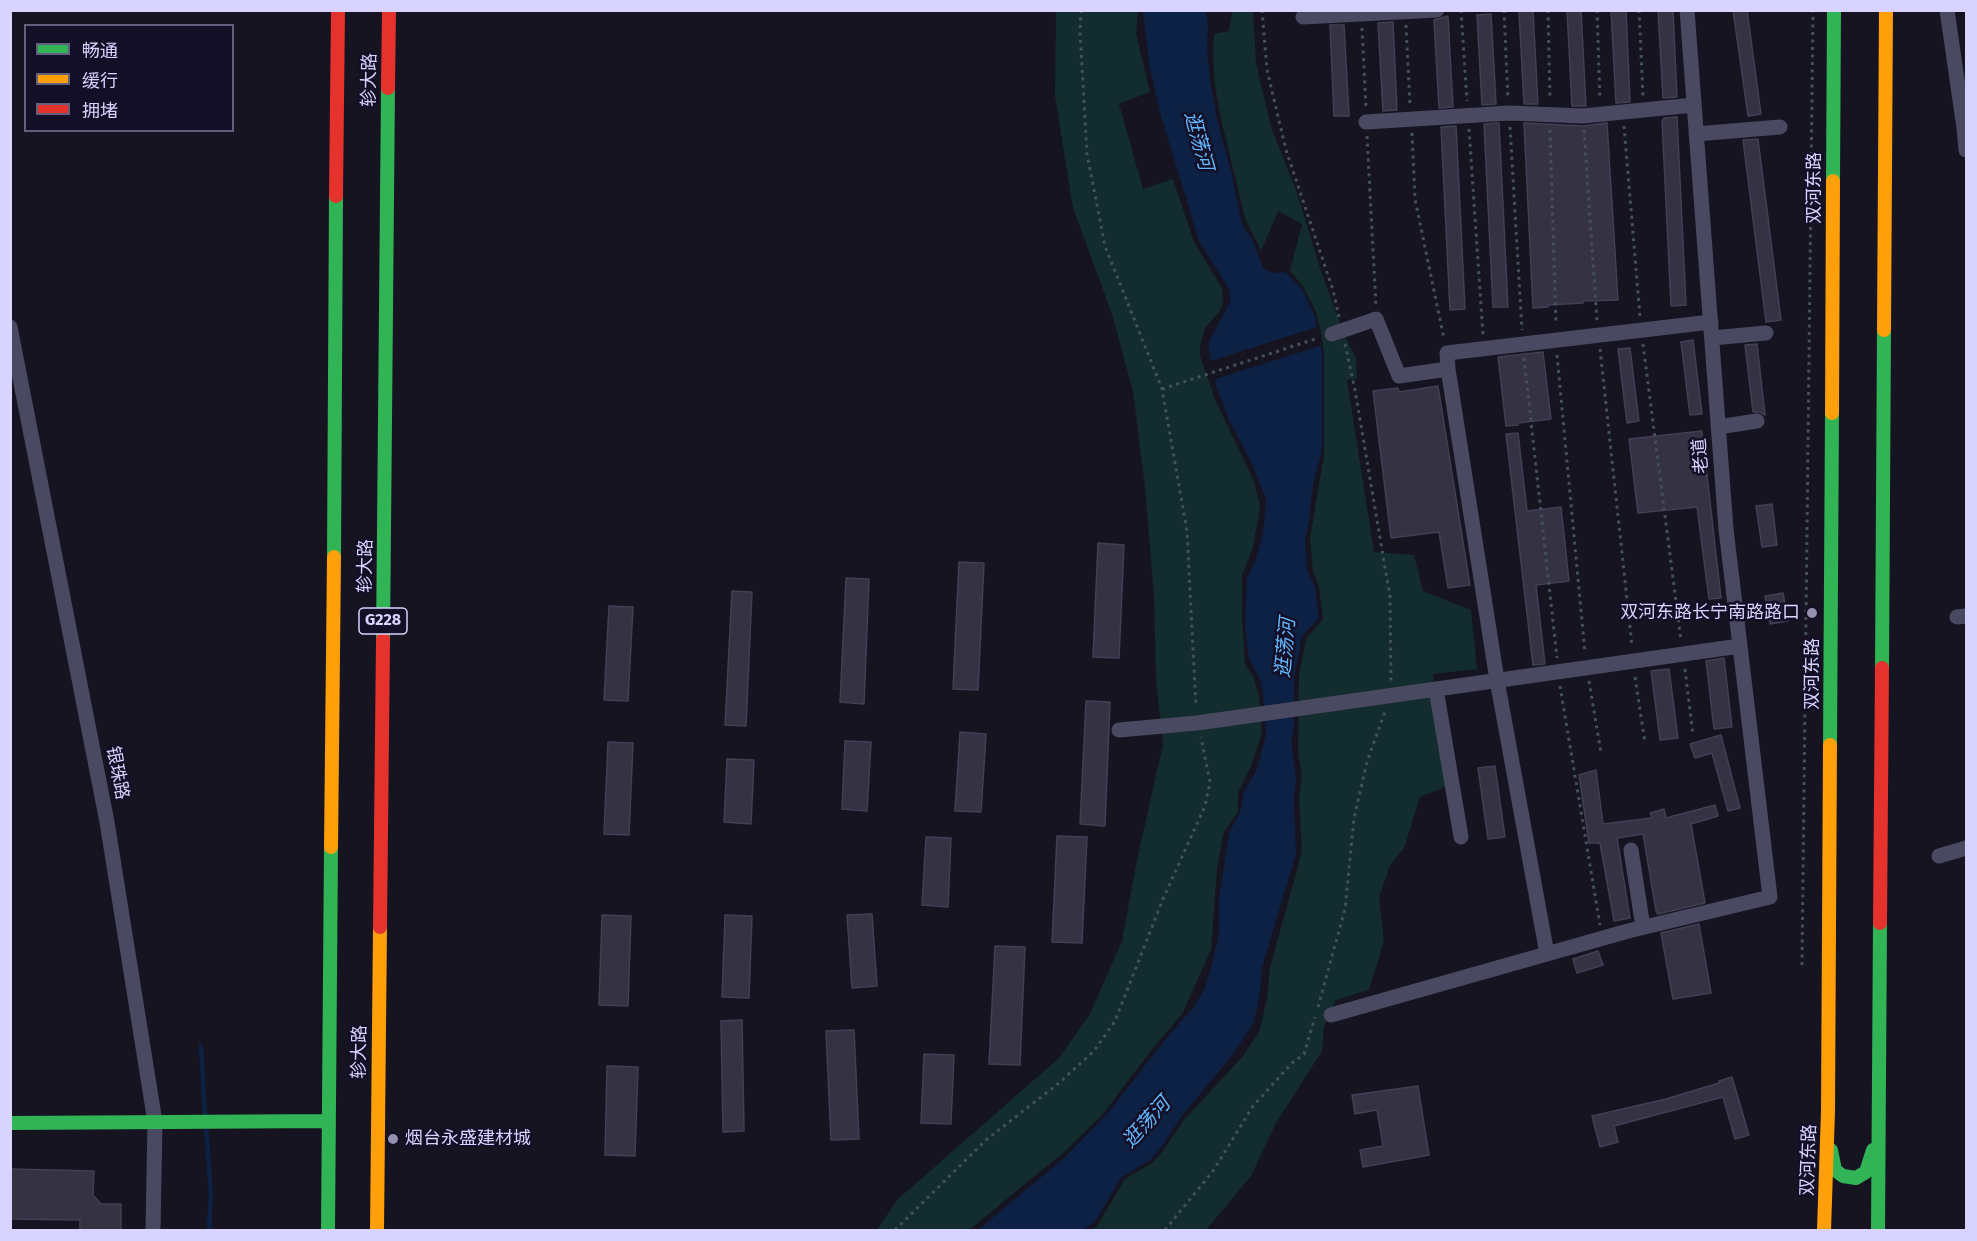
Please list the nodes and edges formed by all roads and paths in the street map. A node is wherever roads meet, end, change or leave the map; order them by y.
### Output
1 (338, 10) edge
2 (389, 10) edge
3 (1081, 10) edge
4 (1262, 10) edge
5 (1437, 10) edge
6 (1461, 10) edge
7 (1504, 10) edge
8 (1548, 10) edge
9 (1597, 10) edge
10 (1639, 10) edge
11 (1687, 10) edge
12 (1813, 10) edge
13 (1834, 10) edge
14 (1886, 10) edge
15 (1947, 10) edge
16 (1405, 12) edge
17 (1361, 14) junction
18 (1303, 16) dead end
19 (1694, 105) junction
20 (1644, 109) junction
21 (1623, 111) junction
22 (1509, 112) junction
23 (1550, 114) junction
24 (1600, 114) junction
25 (1468, 115) junction
26 (1583, 116) junction
27 (1411, 120) junction
28 (1366, 122) junction
29 (1780, 127) dead end
30 (1965, 128) edge
31 (1696, 134) junction
32 (1966, 150) edge
33 (1376, 320) junction
34 (1710, 322) junction
35 (10, 327) edge
36 (1338, 330) junction
37 (1641, 330) junction
38 (1767, 333) dead end
39 (1598, 335) junction
40 (1712, 338) junction
41 (1556, 340) junction
42 (1522, 344) junction
43 (1483, 349) junction
44 (1447, 353) junction
45 (1448, 369) junction
46 (1162, 389) junction
47 (1757, 422) dead end
48 (1718, 427) junction
49 (1740, 646) junction
50 (1683, 654) junction
51 (1633, 661) junction
52 (1587, 667) junction
53 (1558, 672) junction
54 (1497, 680) junction
55 (1436, 689) junction
56 (1390, 695) junction
57 (1197, 723) junction
58 (1119, 730) dead end
59 (1693, 735) dead end
60 (1645, 743) dead end
61 (1601, 753) dead end
62 (1461, 837) dead end
63 (1966, 848) edge
64 (1631, 850) dead end
65 (1939, 856) dead end
66 (1643, 927) junction
67 (1602, 938) junction
68 (1547, 954) junction
69 (1802, 965) dead end
70 (1331, 1014) dead end
71 (1828, 1111) junction
72 (1878, 1111) junction
73 (329, 1121) junction
74 (155, 1122) junction
75 (10, 1123) edge
76 (153, 1230) edge
77 (328, 1230) edge
78 (377, 1230) edge
79 (895, 1230) edge
80 (1165, 1230) edge
81 (1824, 1230) edge
82 (1878, 1230) edge

1 - 73 main road, 轸大路 / G228
2 - 78 main road, 轸大路 / G228
3 - 46 path
4 - 36 path
5 - 16 street
6 - 25 path
7 - 22 path
8 - 23 path
9 - 24 path
10 - 20 path
11 - 19 street, 老道
12 - 69 path
13 - 71 main road, 双河东路
14 - 72 main road
15 - 30 street
16 - 17 street
16 - 27 path
17 - 18 street
17 - 28 path
19 - 20 street
19 - 31 street, 老道
20 - 21 street
21 - 24 street
21 - 37 path
22 - 23 street
22 - 25 street
22 - 42 path
23 - 26 street
23 - 41 path
24 - 26 street
25 - 27 street
25 - 43 path
26 - 39 path
27 - 28 street
27 - 44 path
28 - 33 path
29 - 31 street
30 - 32 street
31 - 34 street, 老道
33 - 36 street
33 - 45 street
34 - 37 street
34 - 40 street, 老道
35 - 74 street, 银珠路
36 - 46 path
36 - 56 path
37 - 39 street
37 - 50 path
38 - 40 street
39 - 41 street
39 - 51 path
40 - 48 street, 老道
41 - 42 street
41 - 52 path
42 - 43 street
42 - 53 path
43 - 44 street
44 - 45 street
45 - 54 street
46 - 57 path
47 - 48 street
48 - 49 street, 老道
49 - 50 street
49 - 66 street, 老道
50 - 51 street
50 - 59 path
51 - 52 street
51 - 60 path
52 - 53 street
52 - 61 path
53 - 54 street
53 - 67 path
54 - 55 street
54 - 68 street
55 - 56 street
55 - 62 street
56 - 57 street
56 - 80 path
57 - 58 street
57 - 79 path
63 - 65 street
64 - 66 street
66 - 67 street
67 - 68 street
68 - 70 street
71 - 72 main road
71 - 81 main road, 双河东路
72 - 82 main road
73 - 74 main road
73 - 77 main road, 轸大路 / G228
74 - 75 main road
74 - 76 street, 银珠路

